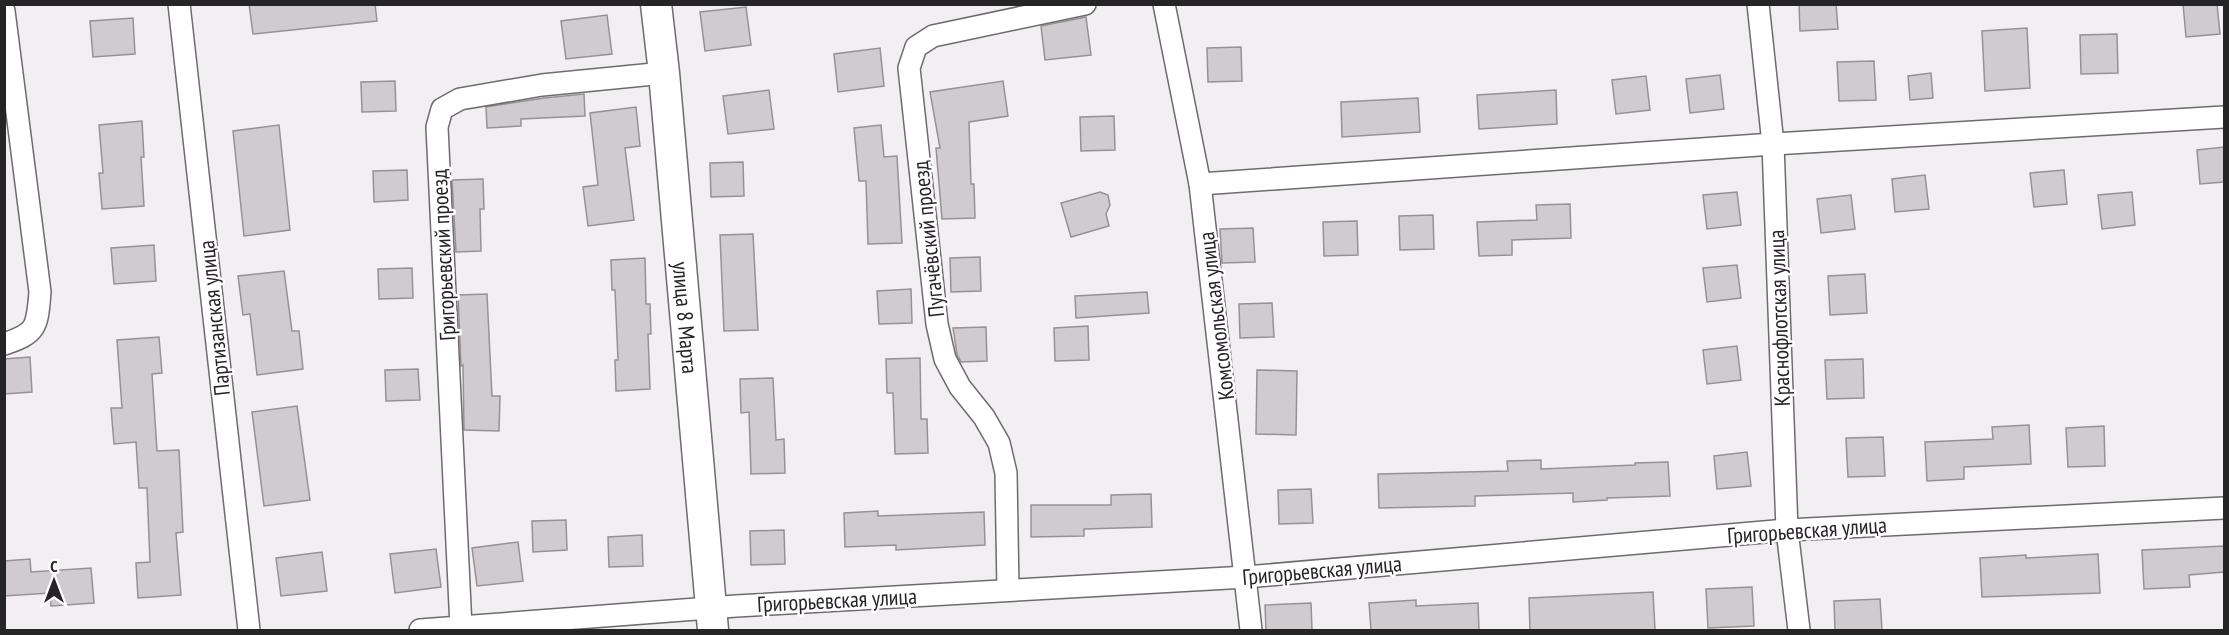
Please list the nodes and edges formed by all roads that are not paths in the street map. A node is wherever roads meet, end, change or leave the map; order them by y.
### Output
1 (179, 4) edge
2 (656, 4) edge
3 (1085, 4) edge
4 (1164, 4) edge
5 (1758, 4) edge
6 (4, 11) edge
7 (664, 73) junction
8 (2224, 117) edge
9 (1773, 144) junction
10 (1200, 184) junction
11 (4, 344) edge
12 (2224, 508) edge
13 (1787, 530) junction
14 (1246, 577) junction
15 (1008, 590) junction
16 (712, 619) edge
17 (461, 627) junction
18 (249, 630) edge
19 (420, 630) edge
20 (1251, 630) edge
21 (1799, 630) edge

1 - 18 street, Партизанская улица
2 - 7 main road, улица 8 Марта
3 - 15 street, Пугачёвский проезд
4 - 10 street, Комсомольская улица
5 - 9 street, Краснофлотская улица
6 - 11 street
7 - 16 main road, улица 8 Марта
7 - 17 street, Григорьевский проезд
8 - 9 street
9 - 10 street
9 - 13 street, Краснофлотская улица
10 - 14 street, Комсомольская улица
12 - 13 street, Григорьевская улица
13 - 14 street, Григорьевская улица
13 - 21 street, Краснофлотская улица
14 - 15 street, Григорьевская улица
14 - 20 street, Комсомольская улица
15 - 16 street, Григорьевская улица
16 - 17 street, Григорьевская улица
17 - 19 street, Григорьевская улица

